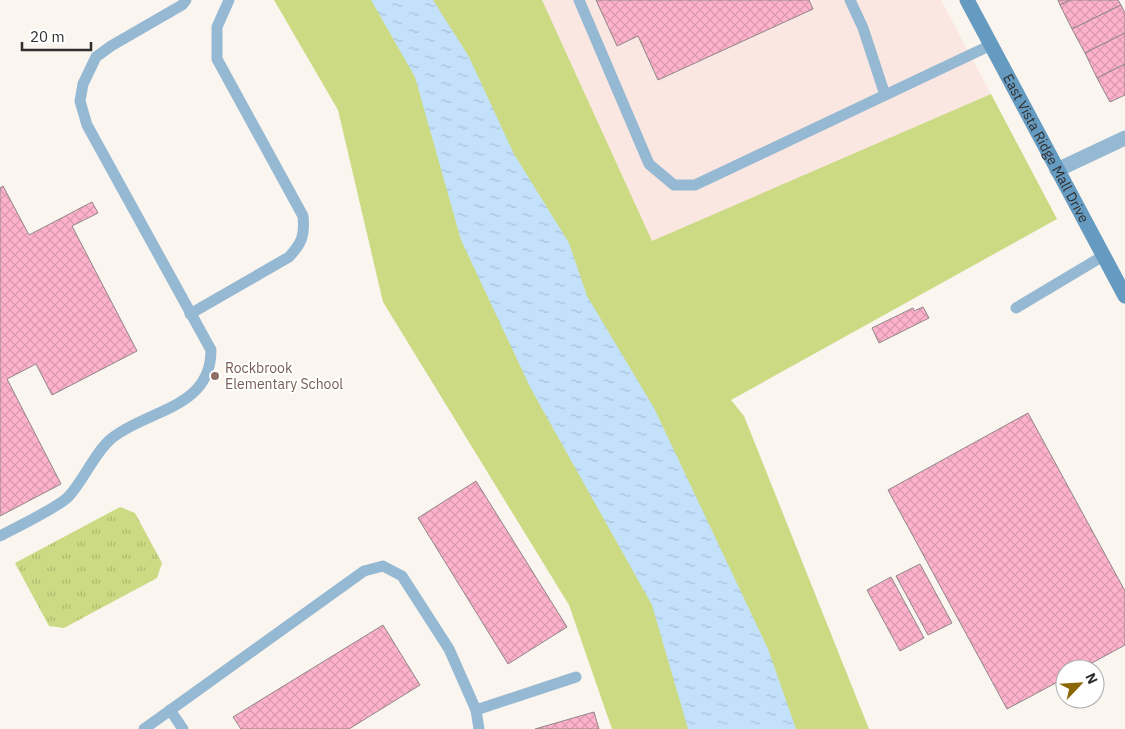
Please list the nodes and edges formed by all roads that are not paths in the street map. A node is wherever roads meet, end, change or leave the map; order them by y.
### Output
1 (186, 0) edge
2 (229, 0) edge
3 (579, 0) edge
4 (850, 0) edge
5 (967, 0) edge
6 (991, 45) junction
7 (885, 95) junction
8 (1125, 138) edge
9 (1057, 170) junction
10 (1103, 256) junction
11 (1125, 296) edge
12 (1016, 308) dead end
13 (190, 314) junction
14 (0, 536) edge
15 (576, 677) dead end
16 (170, 710) junction
17 (476, 710) junction
18 (144, 729) edge
19 (183, 729) edge
20 (479, 729) edge

1 - 13 lane
2 - 13 lane
3 - 7 lane
4 - 7 lane
5 - 6 main road, East Vista Ridge Mall Drive
6 - 7 lane
6 - 9 main road, East Vista Ridge Mall Drive
8 - 9 street
9 - 10 main road, East Vista Ridge Mall Drive
10 - 11 main road, East Vista Ridge Mall Drive
10 - 12 lane
13 - 14 lane
15 - 17 lane
16 - 17 lane
16 - 18 lane
16 - 19 lane
17 - 20 lane

